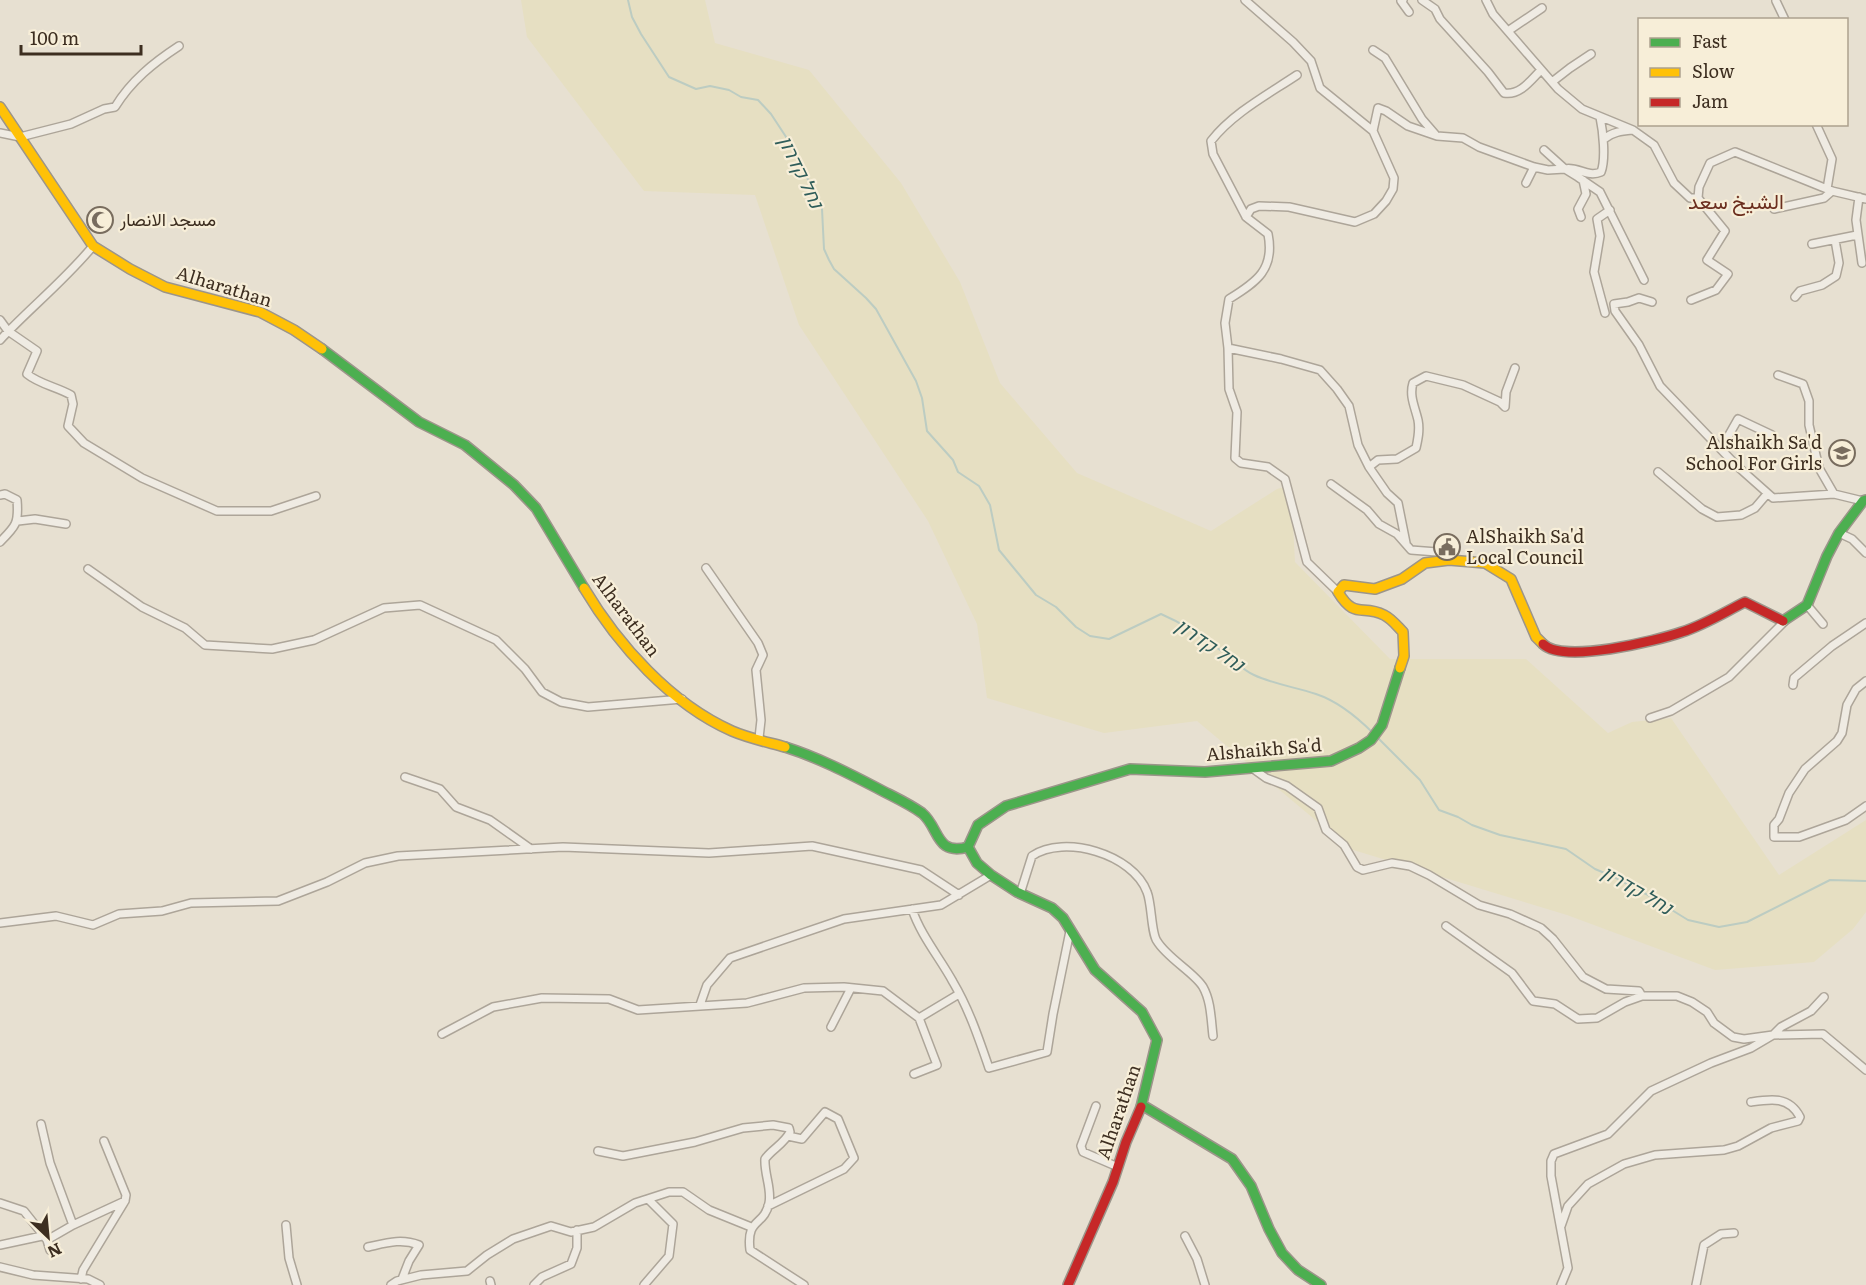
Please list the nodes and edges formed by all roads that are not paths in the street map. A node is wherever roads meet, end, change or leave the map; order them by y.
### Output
1 (1245, 0) edge
2 (1403, 0) edge
3 (1422, 0) edge
4 (1486, 0) edge
5 (1776, 2) dead end
6 (1542, 8) dead end
7 (1409, 12) dead end
8 (1784, 18) edge
9 (1508, 31) junction
10 (179, 46) dead end
11 (1373, 50) dead end
12 (1591, 54) dead end
13 (1541, 69) junction
14 (1297, 75) dead end
15 (1552, 82) junction
16 (0, 107) edge
17 (1600, 117) junction
18 (1817, 126) edge
19 (1633, 130) junction
20 (1373, 131) junction
21 (0, 133) edge
22 (1437, 136) junction
23 (20, 137) junction
24 (1604, 139) junction
25 (1544, 150) dead end
26 (1534, 167) junction
27 (1565, 169) junction
28 (1583, 180) junction
29 (1526, 183) dead end
30 (1830, 190) junction
31 (1698, 198) junction
32 (1862, 198) edge
33 (1774, 209) dead end
34 (1610, 210) junction
35 (1581, 217) dead end
36 (1246, 218) junction
37 (1857, 235) junction
38 (1835, 240) junction
39 (1812, 244) dead end
40 (93, 246) junction
41 (1862, 263) dead end
42 (1644, 280) dead end
43 (1795, 297) dead end
44 (1691, 300) dead end
45 (1652, 303) dead end
46 (1605, 313) dead end
47 (0, 320) edge
48 (8, 331) junction
49 (0, 340) edge
50 (1228, 348) junction
51 (1515, 368) dead end
52 (1778, 375) dead end
53 (1772, 435) dead end
54 (1721, 449) junction
55 (1369, 467) junction
56 (1658, 472) dead end
57 (1331, 484) dead end
58 (1767, 494) junction
59 (1834, 494) junction
60 (0, 495) edge
61 (316, 496) dead end
62 (1864, 500) edge
63 (18, 521) junction
64 (66, 524) dead end
65 (1839, 533) junction
66 (0, 542) edge
67 (1406, 543) junction
68 (1866, 553) edge
69 (1449, 560) junction
70 (705, 568) dead end
71 (88, 569) dead end
72 (1338, 592) junction
73 (1807, 605) junction
74 (1784, 622) junction
75 (1866, 622) edge
76 (1823, 624) dead end
77 (1866, 681) edge
78 (1792, 685) dead end
79 (682, 699) junction
80 (1650, 718) dead end
81 (759, 738) junction
82 (1251, 767) junction
83 (405, 777) dead end
84 (1866, 806) edge
85 (969, 847) junction
86 (531, 849) junction
87 (991, 875) junction
88 (1020, 894) junction
89 (959, 896) junction
90 (912, 909) junction
91 (0, 923) edge
92 (1446, 926) dead end
93 (1070, 932) junction
94 (851, 988) junction
95 (959, 994) junction
96 (1642, 996) junction
97 (1824, 997) dead end
98 (700, 1005) junction
99 (919, 1018) junction
100 (831, 1027) dead end
101 (442, 1034) dead end
102 (1773, 1035) junction
103 (1213, 1036) dead end
104 (1866, 1070) edge
105 (914, 1074) dead end
106 (1751, 1102) dead end
107 (1142, 1105) junction
108 (1096, 1106) dead end
109 (41, 1124) dead end
110 (788, 1136) junction
111 (104, 1141) dead end
112 (598, 1151) dead end
113 (1118, 1167) junction
114 (648, 1199) junction
115 (125, 1201) junction
116 (0, 1203) edge
117 (768, 1206) junction
118 (73, 1225) junction
119 (286, 1225) dead end
120 (751, 1227) junction
121 (1560, 1228) junction
122 (577, 1230) junction
123 (1734, 1233) dead end
124 (1185, 1236) dead end
125 (44, 1238) junction
126 (0, 1245) edge
127 (368, 1247) dead end
128 (50, 1250) dead end
129 (0, 1267) edge
130 (81, 1279) junction
131 (402, 1280) junction
132 (100, 1285) edge
133 (297, 1285) edge
134 (391, 1285) edge
135 (534, 1285) edge
136 (644, 1285) edge
137 (804, 1285) edge
138 (1068, 1285) edge
139 (1205, 1285) edge
140 (1321, 1285) edge
141 (1561, 1285) edge
142 (1696, 1285) edge

1 - 20 street
2 - 7 street
3 - 13 street
4 - 9 street
5 - 8 street
6 - 9 street
9 - 13 street
10 - 23 street
11 - 22 street
12 - 15 street
13 - 15 street
14 - 36 street
15 - 17 street
16 - 23 street, Alharathan
17 - 19 street
17 - 24 street
18 - 30 street
19 - 24 street
19 - 31 street
20 - 22 street
20 - 36 street
21 - 23 street
22 - 26 street
23 - 40 street, Alharathan
24 - 27 street
25 - 27 street
26 - 27 street
26 - 29 street
27 - 28 street
28 - 34 street
28 - 35 street
30 - 31 street
30 - 32 street
30 - 33 street
31 - 44 street
32 - 37 street
34 - 42 street
34 - 46 street
36 - 50 street
37 - 38 street
37 - 41 street
38 - 39 street
38 - 43 street
40 - 48 street
40 - 79 street, Alharathan
45 - 54 street
47 - 48 street
48 - 49 street
48 - 61 street
50 - 55 street
50 - 72 street
51 - 55 street
52 - 59 street
53 - 54 street
54 - 58 street
55 - 67 street
56 - 58 street
57 - 67 street
58 - 59 street
59 - 62 street
60 - 63 street
62 - 65 street
63 - 64 street
63 - 66 street
65 - 68 street
65 - 73 street
67 - 69 street
69 - 72 street
69 - 74 street
70 - 81 street
71 - 79 street
72 - 82 street, Alshaikh Sa'd
73 - 74 street
73 - 76 street
74 - 80 street
75 - 78 street
77 - 84 street
79 - 81 street, Alharathan
81 - 85 street, Alharathan
82 - 85 street, Alshaikh Sa'd
82 - 96 street
83 - 86 street
85 - 87 street, Alharathan
86 - 89 street
86 - 91 street
87 - 88 street, Alharathan
87 - 89 street
88 - 93 street, Alharathan
88 - 103 street
89 - 90 street
90 - 95 street
90 - 98 street
92 - 96 street
93 - 95 street
93 - 107 street, Alharathan
94 - 98 street
94 - 99 street
94 - 100 street
95 - 99 street
96 - 102 street
97 - 102 street
98 - 101 street
99 - 105 street
102 - 104 street
102 - 121 street
106 - 121 street
107 - 113 street, Alharathan
107 - 140 street
108 - 113 street
109 - 118 street
110 - 112 street
110 - 117 street
110 - 117 street
111 - 115 street
113 - 138 street, Alharathan
114 - 120 street
114 - 122 street
114 - 136 street
115 - 118 street
115 - 130 street
116 - 125 street
117 - 120 street
118 - 125 street
119 - 133 street
120 - 137 street
121 - 141 street
122 - 131 street
122 - 135 street
123 - 142 street
124 - 139 street
125 - 126 street
125 - 128 street
127 - 131 street
129 - 130 street
130 - 132 street
131 - 134 street

